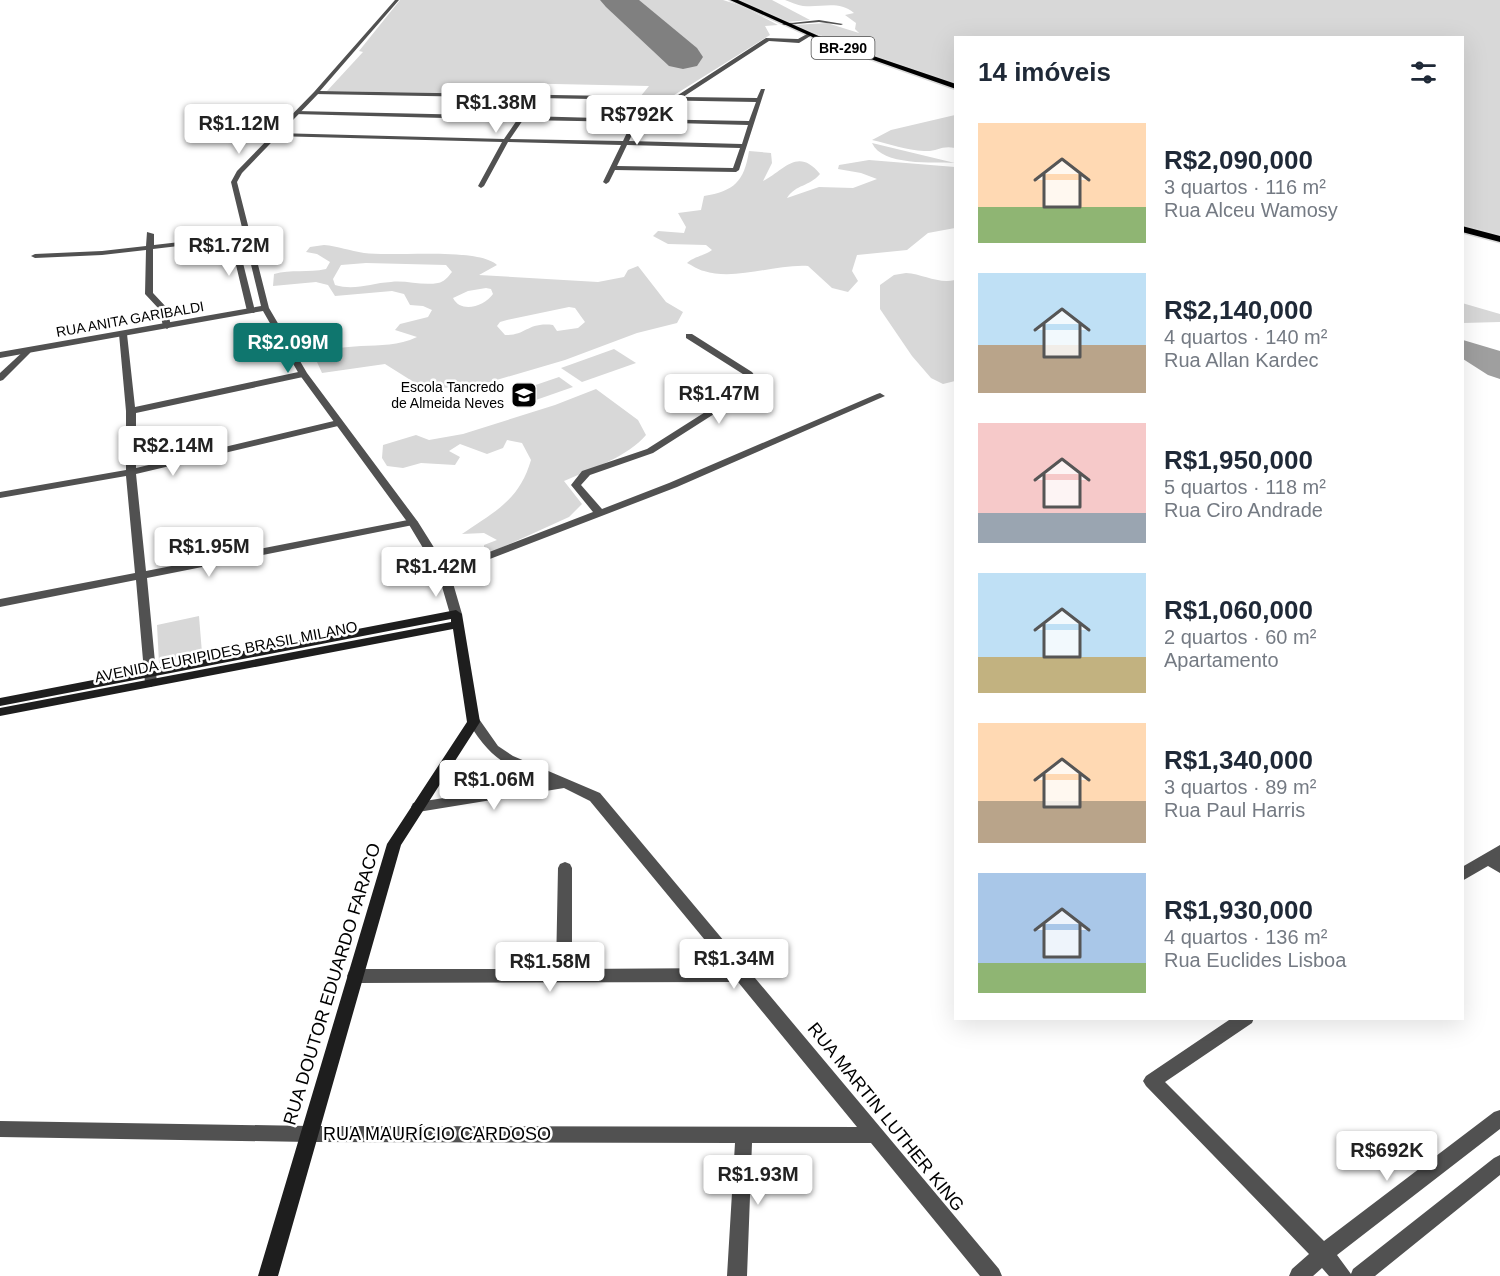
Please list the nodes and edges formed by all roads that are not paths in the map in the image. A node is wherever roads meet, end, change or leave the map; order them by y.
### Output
1 (397, 0) edge
2 (733, 0) edge
3 (784, 24) junction
4 (841, 24) dead end
5 (809, 34) junction
6 (954, 86) edge
7 (763, 90) dead end
8 (316, 93) junction
9 (536, 97) junction
10 (646, 99) junction
11 (676, 99) junction
12 (760, 100) junction
13 (296, 113) junction
14 (521, 118) junction
15 (636, 120) junction
16 (752, 123) junction
17 (275, 135) junction
18 (507, 140) junction
19 (626, 143) junction
20 (744, 146) junction
21 (614, 168) junction
22 (606, 182) dead end
23 (481, 186) dead end
24 (1464, 230) edge
25 (150, 234) dead end
26 (246, 236) junction
27 (233, 237) junction
28 (1500, 239) edge
29 (149, 248) junction
30 (34, 256) dead end
31 (265, 308) junction
32 (251, 311) junction
33 (167, 326) junction
34 (123, 334) junction
35 (689, 336) dead end
36 (27, 351) junction
37 (0, 355) edge
38 (303, 374) junction
39 (0, 378) edge
40 (880, 396) dead end
41 (130, 411) junction
42 (338, 423) junction
43 (131, 472) junction
44 (0, 495) edge
45 (600, 513) junction
46 (413, 522) junction
47 (444, 573) junction
48 (140, 577) junction
49 (0, 603) edge
50 (457, 619) junction
51 (150, 677) junction
52 (65, 695) junction
53 (0, 702) edge
54 (0, 712) edge
55 (474, 722) junction
56 (564, 784) junction
57 (418, 807) junction
58 (1496, 858) edge
59 (565, 868) dead end
60 (1464, 874) edge
61 (744, 975) junction
62 (355, 976) junction
63 (564, 976) junction
64 (1243, 1020) edge
65 (1500, 1118) edge
66 (0, 1130) edge
67 (309, 1134) junction
68 (744, 1134) junction
69 (874, 1135) junction
70 (1500, 1164) edge
71 (1323, 1254) junction
72 (268, 1276) edge
73 (737, 1276) edge
74 (992, 1276) edge
75 (1299, 1276) edge
76 (1342, 1276) edge
77 (1360, 1276) edge

1 - 8 street
2 - 3 highway, BR-290
3 - 4 street
3 - 5 highway, BR-290
5 - 6 highway, BR-290
5 - 11 street
7 - 12 street
8 - 9 street
8 - 13 street
9 - 10 street
9 - 14 street
10 - 11 street
10 - 15 street
11 - 12 street
12 - 16 street
13 - 14 street
13 - 17 street
14 - 15 street
14 - 18 street
15 - 16 street
15 - 19 street
16 - 20 street
17 - 18 street
17 - 26 street, RUA MARTIN LUTHER KING
18 - 19 street
18 - 23 street
19 - 20 street
19 - 21 street
20 - 21 street
21 - 22 street
24 - 28 highway
25 - 29 street
26 - 27 street
26 - 31 street, RUA MARTIN LUTHER KING
27 - 29 street
27 - 32 street
29 - 30 street
29 - 33 street
31 - 32 street, RUA ANITA GARIBALDI
31 - 38 street, RUA MARTIN LUTHER KING
32 - 33 street, RUA ANITA GARIBALDI
33 - 34 street, RUA ANITA GARIBALDI
34 - 36 street, RUA ANITA GARIBALDI
34 - 41 street
35 - 45 street
36 - 37 street, RUA ANITA GARIBALDI
36 - 39 street
38 - 41 street
38 - 42 street, RUA MARTIN LUTHER KING
40 - 45 street
41 - 43 street
42 - 43 street
42 - 46 street, RUA MARTIN LUTHER KING
43 - 44 street
43 - 48 street
45 - 47 street
46 - 47 street, RUA MARTIN LUTHER KING
46 - 48 street
47 - 50 street, RUA MARTIN LUTHER KING
48 - 49 street
48 - 51 street
50 - 51 main road, AVENIDA EURIPIDES BRASIL MILANO
50 - 55 main road, RUA MARTIN LUTHER KING
51 - 52 main road, AVENIDA EURIPIDES BRASIL MILANO
52 - 53 main road, AVENIDA EURIPIDES BRASIL MILANO
52 - 54 main road, AVENIDA EURIPIDES BRASIL MILANO
55 - 56 street, RUA MARTIN LUTHER KING
55 - 57 main road, RUA DOUTOR EDUARDO FARACO
56 - 57 street
56 - 61 street, RUA MARTIN LUTHER KING
57 - 62 main road, RUA DOUTOR EDUARDO FARACO
58 - 60 street
59 - 63 street
61 - 63 street
61 - 69 street, RUA MARTIN LUTHER KING
62 - 63 street
62 - 67 main road, RUA DOUTOR EDUARDO FARACO
64 - 71 street
65 - 71 street
66 - 67 street, RUA MAURÍCIO CARDOSO
67 - 68 street, RUA MAURÍCIO CARDOSO
67 - 72 main road, RUA DOUTOR EDUARDO FARACO
68 - 69 street, RUA MAURÍCIO CARDOSO
68 - 73 street
69 - 74 street, RUA MARTIN LUTHER KING
70 - 77 street
71 - 75 street
71 - 76 street

